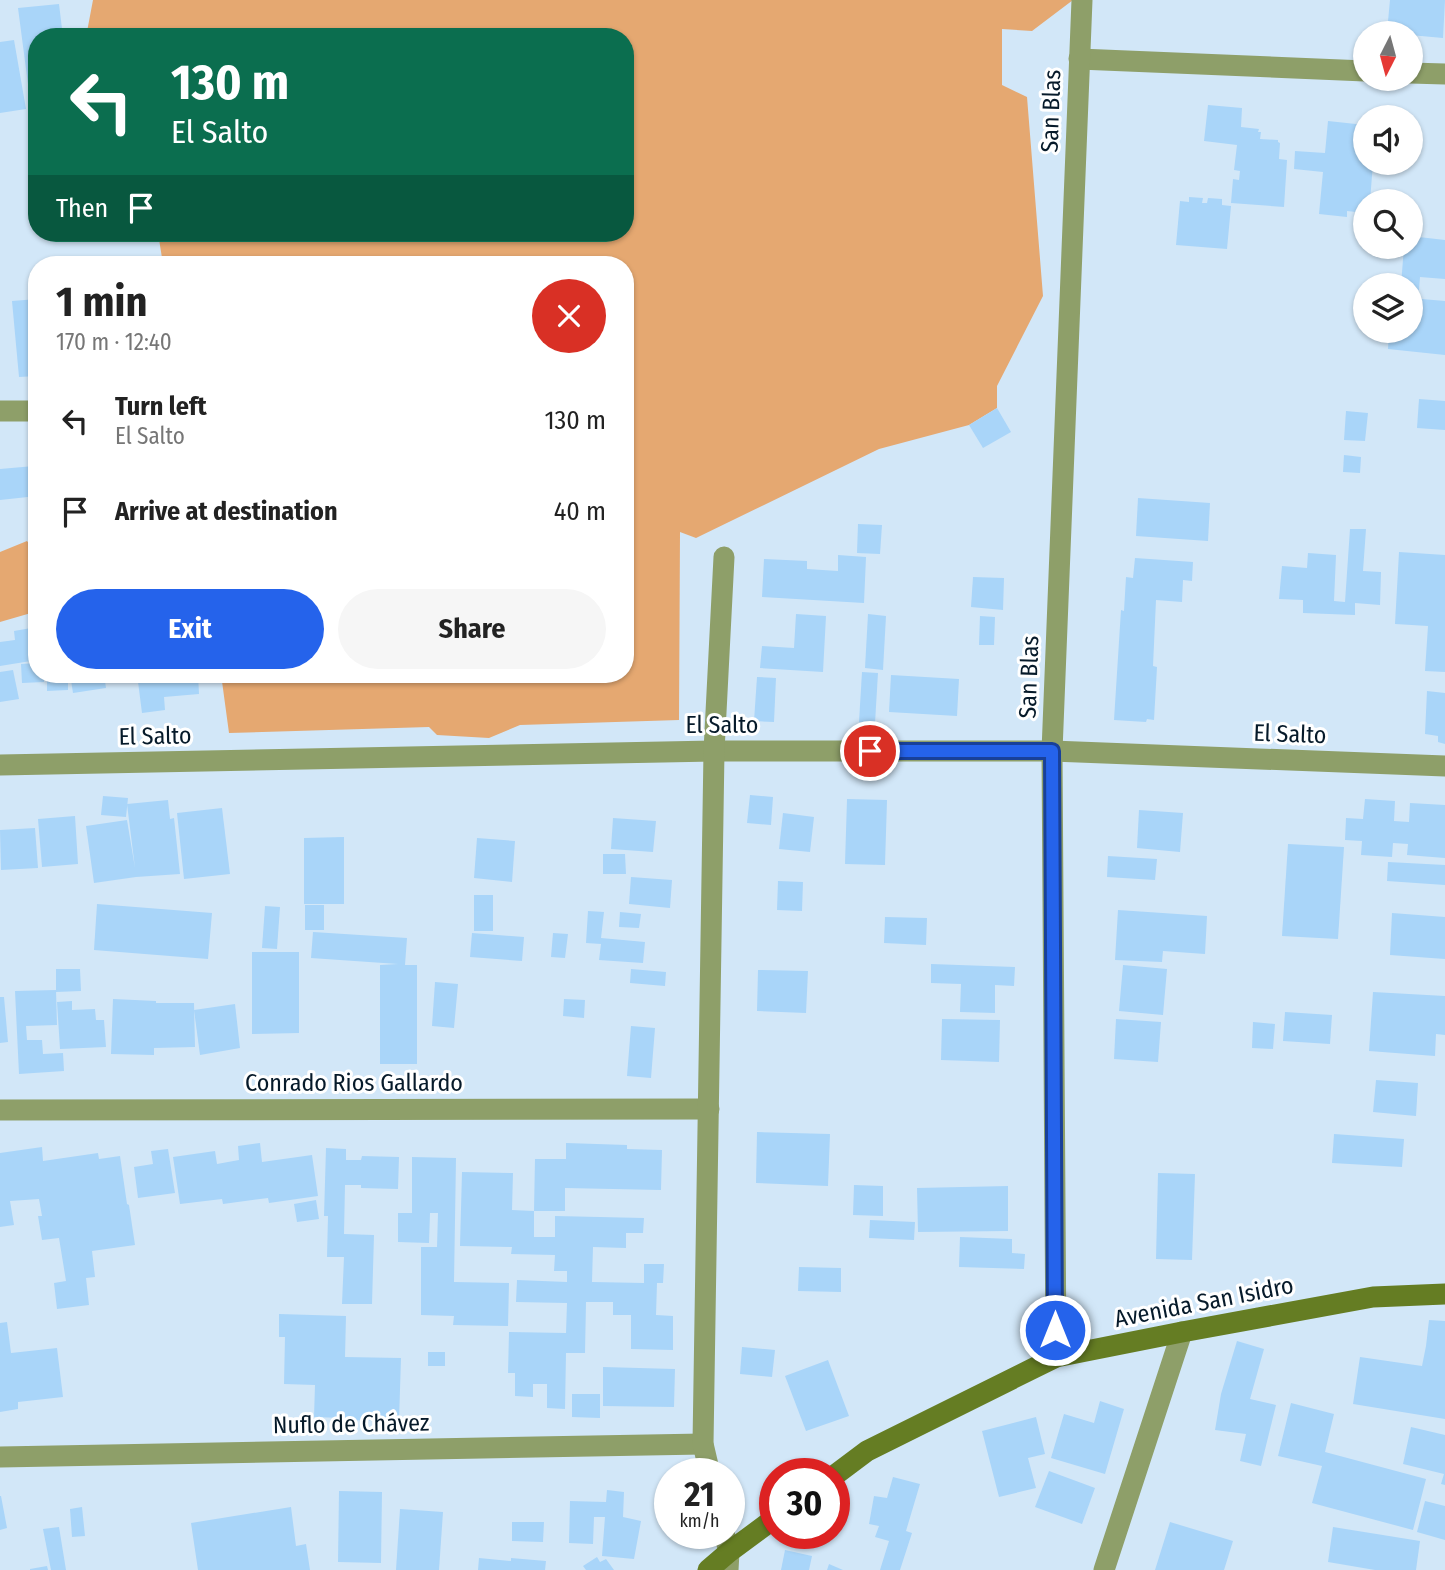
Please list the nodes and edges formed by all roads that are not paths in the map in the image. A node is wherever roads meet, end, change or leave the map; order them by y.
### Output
1 (1082, 0) edge
2 (1079, 60) junction
3 (1353, 71) edge
4 (1423, 73) edge
5 (1445, 74) edge
6 (0, 411) edge
7 (28, 411) edge
8 (724, 557) dead end
9 (714, 751) junction
10 (1052, 751) junction
11 (0, 765) edge
12 (1445, 766) edge
13 (709, 1109) junction
14 (0, 1111) edge
15 (1445, 1294) edge
16 (1182, 1332) junction
17 (1056, 1357) junction
18 (703, 1444) junction
19 (0, 1457) edge
20 (706, 1458) edge
21 (850, 1464) edge
22 (759, 1529) edge
23 (727, 1552) edge
24 (708, 1570) edge
25 (1104, 1570) edge

1 - 2 street, San Blas
2 - 3 street
2 - 10 street, San Blas
4 - 5 street
6 - 7 street
8 - 9 street
9 - 10 street, El Salto
9 - 11 street, El Salto
9 - 13 street
10 - 12 street, El Salto
10 - 17 street, San Blas
13 - 14 street, Conrado Rios Gallardo
13 - 18 street
15 - 16 main road, Avenida San Isidro
16 - 17 main road, Avenida San Isidro
16 - 25 street
17 - 21 main road, Avenida San Isidro
18 - 19 street, Nuflo de Chávez
18 - 20 street
22 - 23 main road
23 - 24 main road

